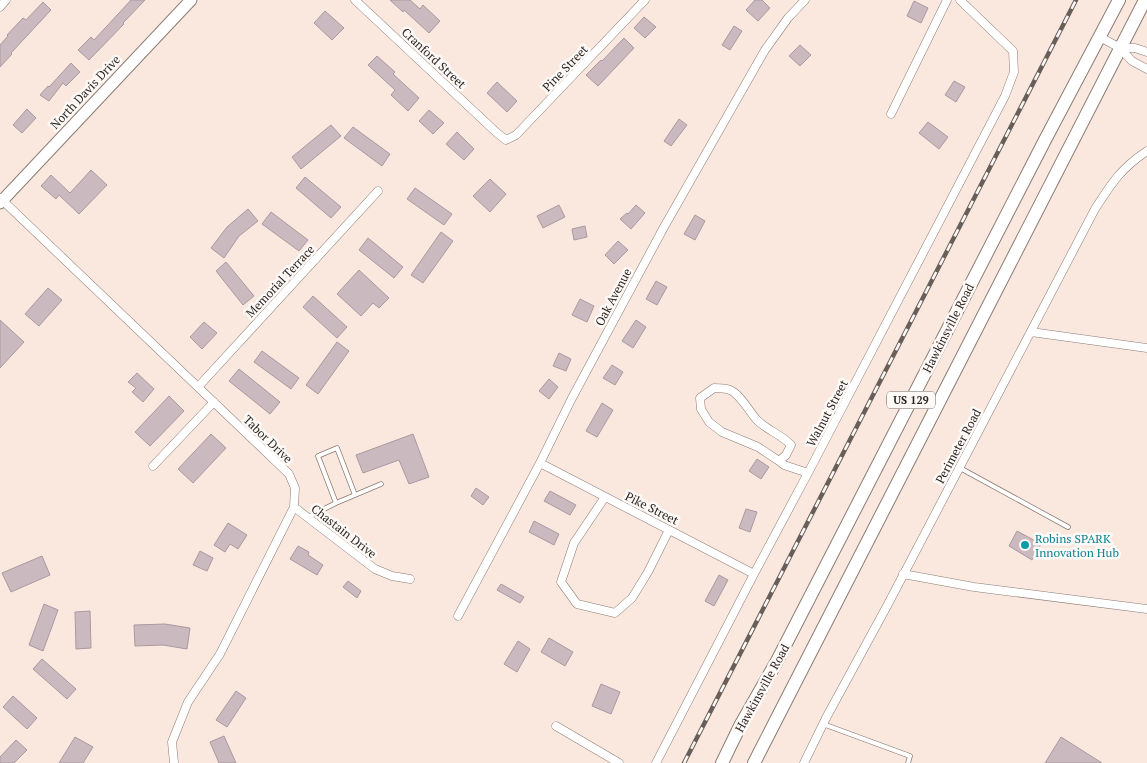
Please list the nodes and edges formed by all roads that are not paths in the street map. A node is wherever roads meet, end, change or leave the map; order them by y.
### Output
1 (6, 0) edge
2 (191, 0) edge
3 (355, 0) edge
4 (645, 0) edge
5 (805, 0) edge
6 (947, 0) edge
7 (960, 0) edge
8 (1119, 0) edge
9 (1145, 0) edge
10 (0, 7) edge
11 (1100, 37) junction
12 (1120, 48) junction
13 (1147, 52) edge
14 (1147, 69) edge
15 (891, 114) dead end
16 (497, 133) joint
17 (1147, 151) edge
18 (378, 191) dead end
19 (1, 201) edge
20 (1031, 332) junction
21 (1147, 348) edge
22 (198, 387) junction
23 (214, 402) junction
24 (779, 461) junction
25 (540, 463) junction
26 (153, 466) dead end
27 (960, 468) junction
28 (808, 473) junction
29 (381, 484) dead end
30 (355, 495) junction
31 (605, 497) junction
32 (336, 503) junction
33 (294, 507) junction
34 (308, 517) junction
35 (1068, 527) dead end
36 (669, 530) junction
37 (754, 574) junction
38 (903, 574) junction
39 (410, 579) dead end
40 (1147, 609) edge
41 (458, 616) dead end
42 (823, 724) junction
43 (556, 726) dead end
44 (174, 763) edge
45 (619, 763) edge
46 (656, 763) edge
47 (722, 763) edge
48 (754, 763) edge
49 (804, 763) edge
50 (908, 763) edge

1 - 10 street
2 - 19 main road, North Davis Drive
3 - 16 street, Cranford Street
4 - 16 street, Pine Street
5 - 25 street, Oak Avenue
6 - 15 street
7 - 28 street, Walnut Street
8 - 11 main road, Hawkinsville Road / US 129
9 - 12 main road, Hawkinsville Road / US 129
11 - 12 street
11 - 47 main road, Hawkinsville Road / US 129
12 - 13 street
12 - 14 street
12 - 48 main road, Hawkinsville Road / US 129
17 - 20 street, Perimeter Road
18 - 22 street, Memorial Terrace
19 - 22 street, Tabor Drive
20 - 21 street
20 - 27 street, Perimeter Road
22 - 23 street, Tabor Drive
23 - 26 street
23 - 33 street, Tabor Drive
24 - 24 street
24 - 28 street
25 - 31 street, Pike Street
25 - 41 street, Oak Avenue
27 - 35 lane
27 - 38 street, Perimeter Road
28 - 37 street, Walnut Street
29 - 30 lane
30 - 32 lane
30 - 32 lane
31 - 36 street, Pike Street
31 - 36 street
32 - 34 lane
33 - 34 street, Chastain Drive
33 - 44 street, Tabor Drive
34 - 39 street, Chastain Drive
36 - 37 street, Pike Street
37 - 46 street, Walnut Street
38 - 40 street
38 - 42 street, Perimeter Road
42 - 49 street, Perimeter Road
42 - 50 lane
43 - 45 street

